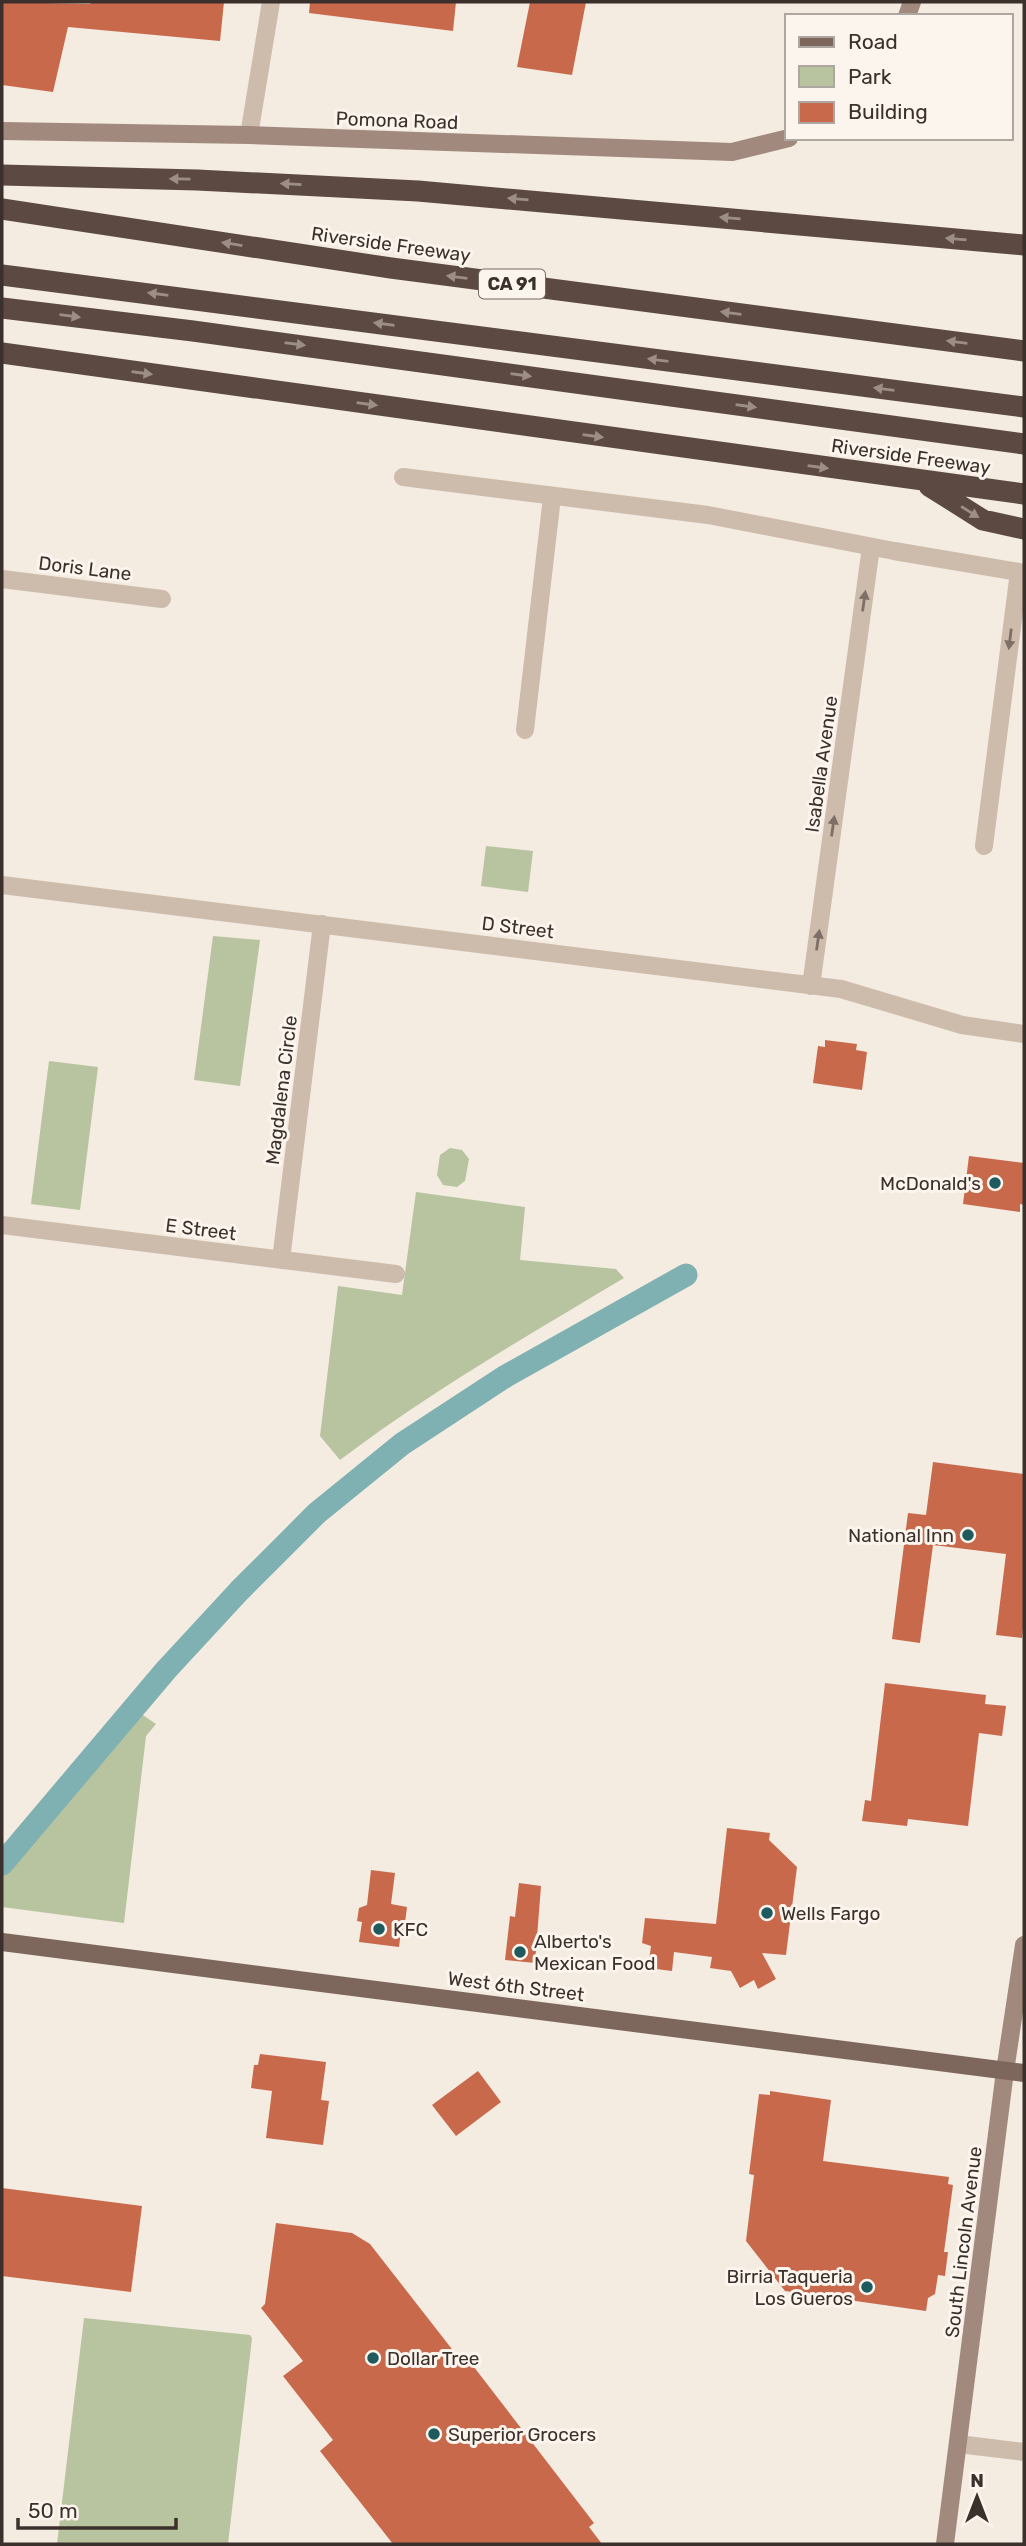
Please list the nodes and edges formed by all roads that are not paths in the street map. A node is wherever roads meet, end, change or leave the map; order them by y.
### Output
1 (271, 2) edge
2 (2, 131) edge
3 (249, 135) junction
4 (785, 139) edge
5 (2, 175) edge
6 (2, 209) edge
7 (1024, 245) edge
8 (2, 275) edge
9 (2, 308) edge
10 (1024, 351) edge
11 (2, 354) edge
12 (1024, 407) edge
13 (1024, 444) edge
14 (403, 477) dead end
15 (921, 481) junction
16 (1024, 494) edge
17 (552, 497) junction
18 (1024, 529) edge
19 (871, 547) junction
20 (2, 579) edge
21 (162, 598) dead end
22 (525, 730) dead end
23 (984, 846) dead end
24 (2, 886) edge
25 (322, 925) junction
26 (811, 986) junction
27 (1024, 1034) edge
28 (2, 1225) edge
29 (281, 1260) junction
30 (396, 1274) dead end
31 (2, 1942) edge
32 (1024, 1945) edge
33 (1005, 2071) junction
34 (1024, 2073) edge
35 (958, 2444) junction
36 (1024, 2452) edge
37 (945, 2544) edge

1 - 3 street
2 - 3 main road, Pomona Road
3 - 4 main road, Pomona Road
7 -> 5 highway
10 -> 6 highway, Riverside Freeway / CA 91
12 -> 8 highway
9 -> 13 highway
11 -> 15 highway, Riverside Freeway
14 - 17 street
15 - 16 highway, Riverside Freeway
15 -> 18 highway
17 - 19 street
17 - 22 street
19 -> 23 street
26 -> 19 street, Isabella Avenue
20 - 21 street, Doris Lane
24 - 25 street, D Street
25 - 26 street, D Street
25 - 29 street, Magdalena Circle
26 - 27 street, D Street
28 - 29 street, E Street
29 - 30 street, E Street
31 - 33 main road, West 6th Street
32 - 33 main road, South Lincoln Avenue
33 - 34 main road, West 6th Street
33 - 35 main road, South Lincoln Avenue
35 - 36 street
35 - 37 main road, South Lincoln Avenue

